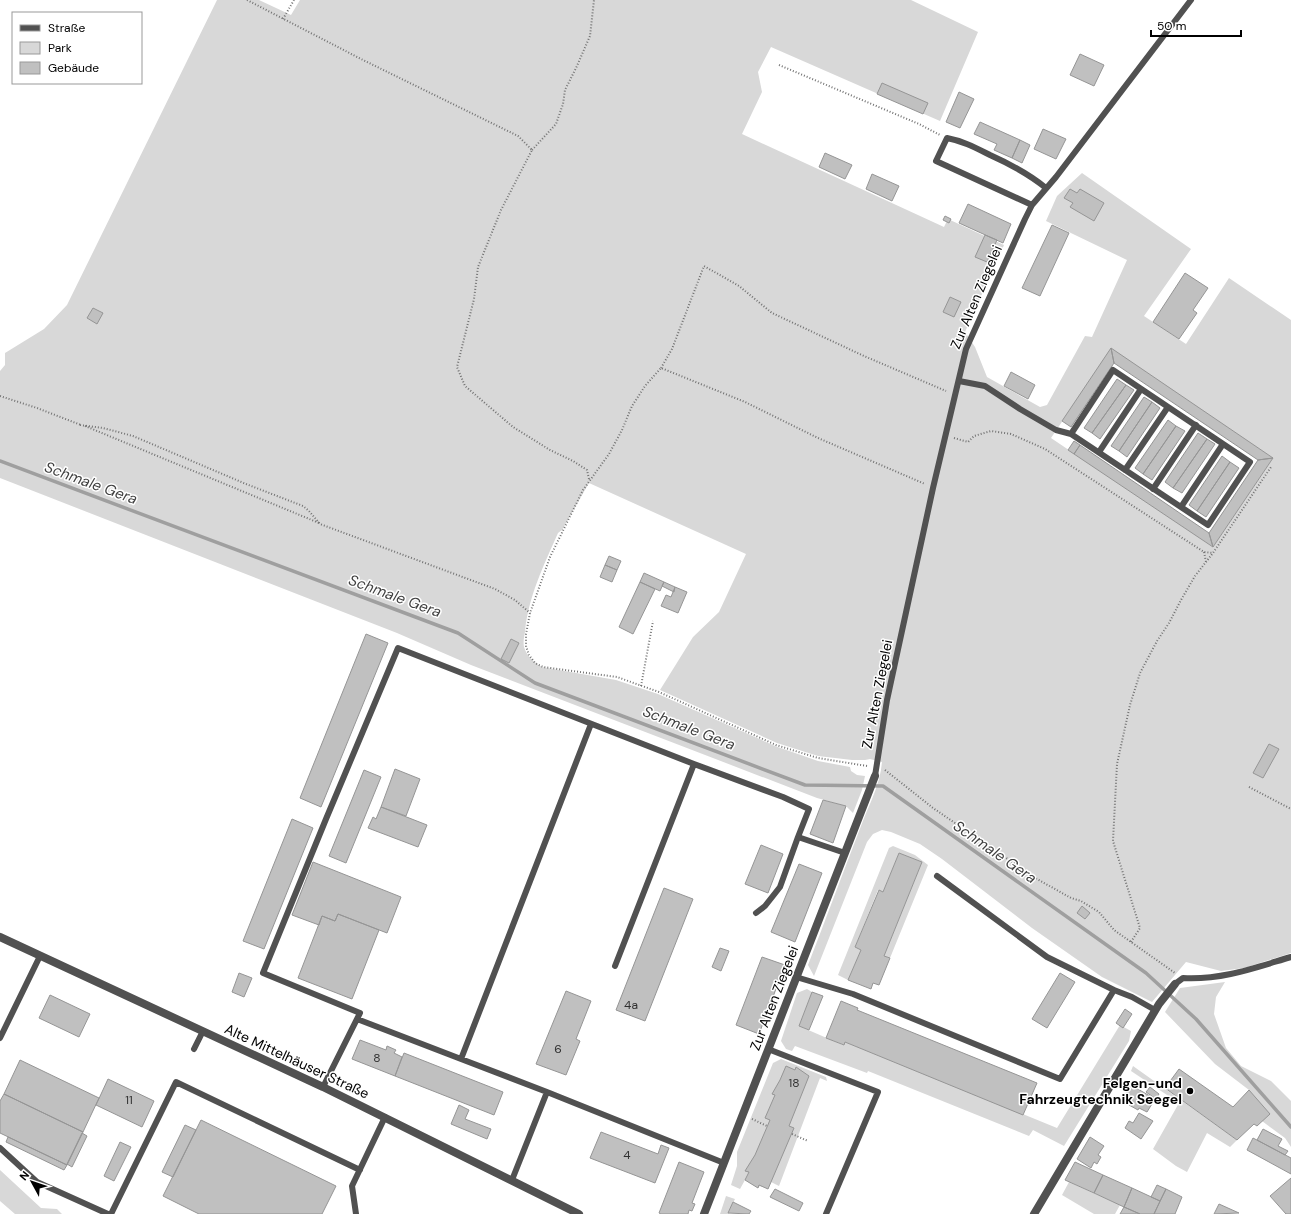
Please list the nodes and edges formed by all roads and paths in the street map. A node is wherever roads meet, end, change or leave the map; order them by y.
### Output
1 (248, 0) edge
2 (294, 0) edge
3 (594, 0) edge
4 (1191, 0) edge
5 (283, 19) junction
6 (779, 65) dead end
7 (947, 138) junction
8 (532, 150) junction
9 (1046, 188) junction
10 (1032, 205) junction
11 (661, 368) junction
12 (959, 381) junction
13 (1141, 389) junction
14 (956, 394) junction
15 (0, 396) edge
16 (1168, 407) junction
17 (80, 425) junction
18 (1196, 425) junction
19 (1071, 434) junction
20 (945, 436) junction
21 (1223, 444) junction
22 (1099, 452) junction
23 (1271, 467) dead end
24 (1126, 470) junction
25 (589, 480) junction
26 (933, 488) junction
27 (1153, 489) junction
28 (1181, 507) junction
29 (320, 524) junction
30 (1204, 552) junction
31 (1213, 553) junction
32 (1206, 562) junction
33 (530, 613) junction
34 (653, 621) dead end
35 (641, 686) junction
36 (591, 724) junction
37 (694, 764) junction
38 (876, 767) junction
39 (875, 776) joint
40 (1249, 787) dead end
41 (1291, 809) edge
42 (798, 837) junction
43 (845, 853) junction
44 (937, 876) dead end
45 (756, 913) dead end
46 (0, 937) edge
47 (1131, 942) junction
48 (40, 956) junction
49 (1291, 957) edge
50 (615, 966) dead end
51 (796, 977) junction
52 (1183, 978) junction
53 (1175, 984) joint
54 (1114, 990) junction
55 (1157, 1007) junction
56 (356, 1019) junction
57 (203, 1031) junction
58 (0, 1038) edge
59 (194, 1049) dead end
60 (768, 1049) junction
61 (460, 1059) junction
62 (323, 1087) junction
63 (547, 1092) junction
64 (385, 1117) junction
65 (750, 1119) dead end
66 (767, 1126) dead end
67 (792, 1134) dead end
68 (808, 1141) dead end
69 (0, 1148) edge
70 (724, 1163) junction
71 (360, 1170) junction
72 (512, 1180) junction
73 (108, 1214) edge
74 (111, 1214) edge
75 (356, 1214) edge
76 (579, 1214) edge
77 (704, 1214) edge
78 (826, 1214) edge
79 (1034, 1214) edge

1 - 5 path
2 - 5 path
3 - 8 path
4 - 9 lane, Zur Alten Ziegelei
5 - 8 path
6 - 7 path
7 - 9 lane
7 - 10 lane
8 - 25 path
9 - 10 lane, Zur Alten Ziegelei
10 - 12 lane, Zur Alten Ziegelei
11 - 14 path
11 - 25 path
11 - 26 path
12 - 14 lane, Zur Alten Ziegelei
12 - 19 lane
13 - 16 lane
13 - 19 lane
13 - 22 lane
14 - 20 lane, Zur Alten Ziegelei
15 - 17 path
16 - 18 lane
16 - 24 lane
17 - 29 path
17 - 29 path
18 - 21 lane
18 - 27 lane
19 - 22 lane
20 - 26 lane, Zur Alten Ziegelei
20 - 30 path
21 - 28 lane
21 - 28 lane
22 - 24 lane
23 - 31 path
24 - 27 lane
25 - 33 path
26 - 38 lane, Zur Alten Ziegelei
27 - 28 lane
29 - 33 path
30 - 31 path
30 - 32 path
31 - 32 path
32 - 47 path
33 - 35 path
34 - 35 path
35 - 38 path
36 - 37 lane
36 - 56 lane
36 - 61 lane
37 - 42 lane
37 - 50 lane
38 - 39 lane, Zur Alten Ziegelei
38 - 47 path
39 - 43 street, Zur Alten Ziegelei
40 - 41 path
42 - 43 lane
42 - 45 lane
43 - 51 street, Zur Alten Ziegelei
44 - 54 lane
46 - 48 street, Alte Mittelhäuser Straße
47 - 52 path
48 - 57 street, Alte Mittelhäuser Straße
48 - 58 lane
49 - 52 lane
51 - 54 lane
51 - 60 street, Zur Alten Ziegelei
52 - 53 lane
53 - 55 street
54 - 55 lane
55 - 79 street
56 - 61 lane
56 - 62 lane
57 - 59 lane
57 - 62 street, Alte Mittelhäuser Straße
60 - 70 street, Zur Alten Ziegelei
60 - 78 lane
61 - 63 lane
62 - 64 street, Alte Mittelhäuser Straße
63 - 70 lane
63 - 72 lane
64 - 71 lane
64 - 72 street, Alte Mittelhäuser Straße
65 - 66 path
67 - 68 path
69 - 73 lane
70 - 77 street, Zur Alten Ziegelei
71 - 74 lane
71 - 75 lane
72 - 76 street, Alte Mittelhäuser Straße

